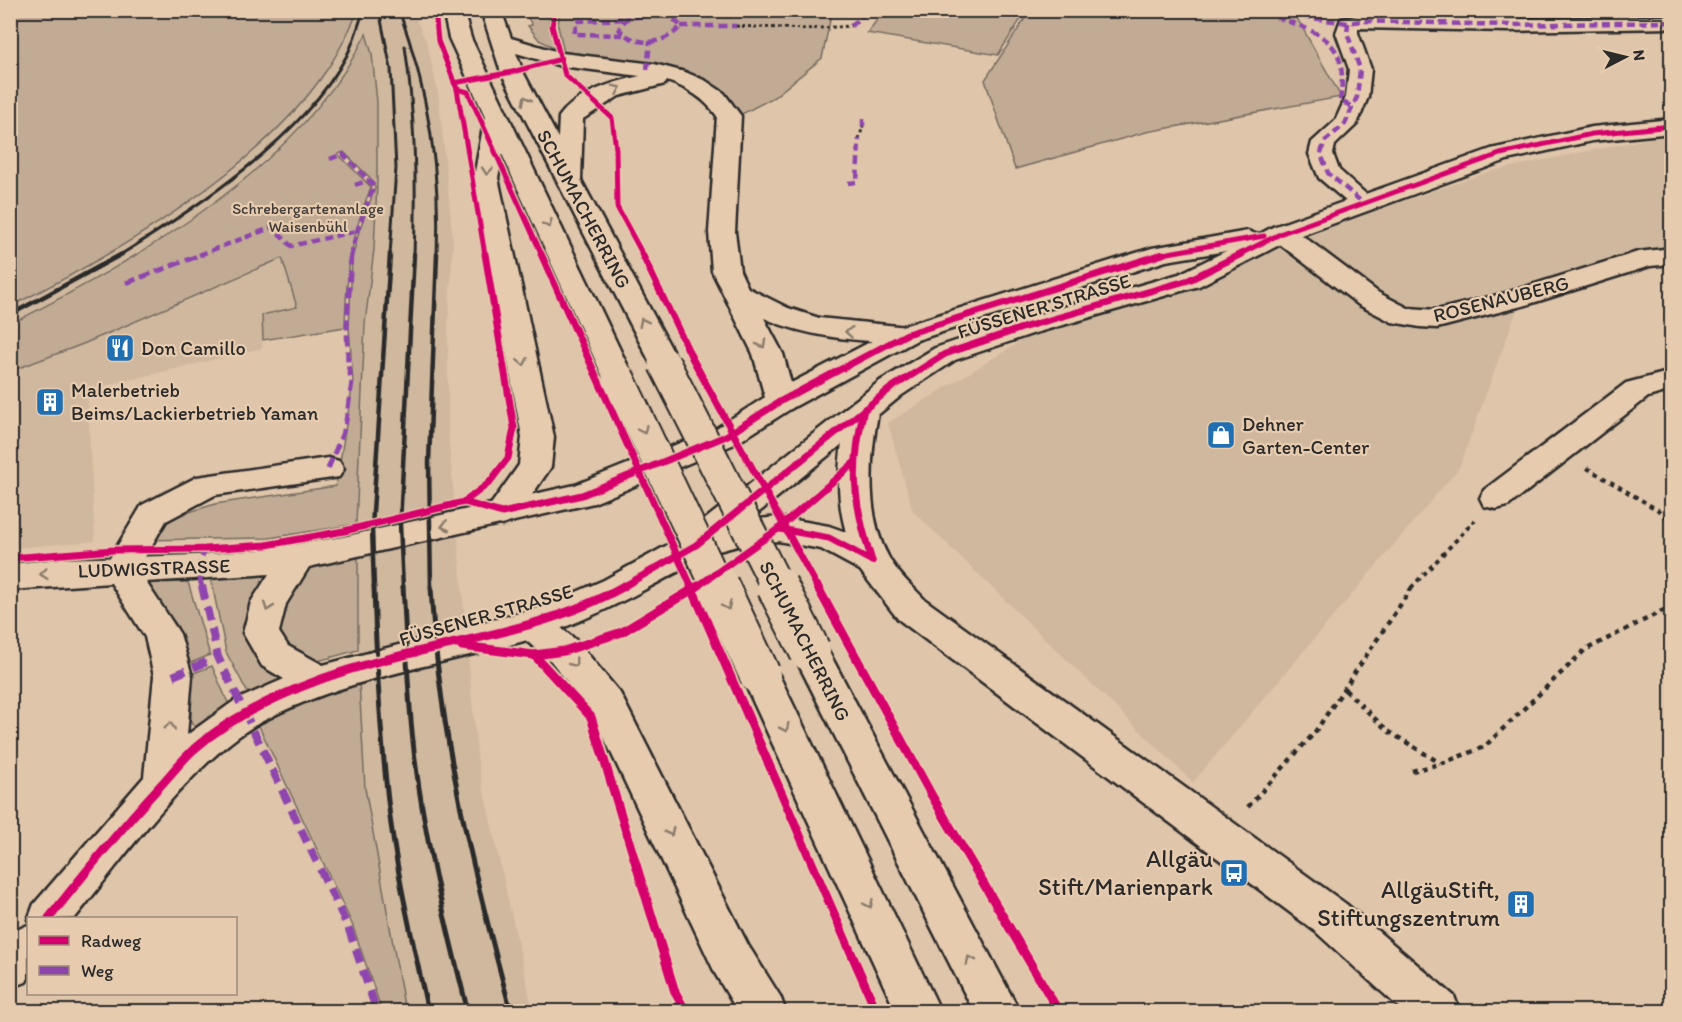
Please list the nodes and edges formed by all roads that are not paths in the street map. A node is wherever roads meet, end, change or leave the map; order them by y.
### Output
1 (453, 10) edge
2 (491, 10) edge
3 (1671, 22) edge
4 (501, 36) junction
5 (676, 76) junction
6 (497, 114) junction
7 (1671, 126) edge
8 (569, 184) junction
9 (1363, 203) junction
10 (1282, 233) junction
11 (1671, 256) edge
12 (735, 292) junction
13 (907, 334) junction
14 (1671, 380) edge
15 (781, 401) junction
16 (864, 409) junction
17 (328, 469) dead end
18 (1496, 498) road end
19 (502, 513) junction
20 (696, 545) junction
21 (298, 557) junction
22 (872, 561) junction
23 (120, 570) junction
24 (10, 578) edge
25 (531, 624) junction
26 (319, 680) junction
27 (163, 784) junction
28 (51, 917) edge
29 (27, 946) edge
30 (1385, 965) junction
31 (10, 967) edge
32 (764, 1011) edge
33 (919, 1011) edge
34 (998, 1011) edge
35 (1416, 1011) edge
36 (1438, 1011) edge

1 - 6 main road, SCHUMACHERRING
2 - 4 main road, SCHUMACHERRING
3 - 9 main road
4 - 5 main road
8 -> 4 main road, SCHUMACHERRING
8 -> 5 main road
5 - 12 main road
6 -> 19 main road
6 -> 33 main road, SCHUMACHERRING, bridge
7 - 9 main road, FÜSSENER STRASSE
34 -> 8 main road, SCHUMACHERRING, bridge
9 - 10 main road, FÜSSENER STRASSE
10 - 11 main road, ROSENAUBERG
10 - 13 main road, FÜSSENER STRASSE
10 - 16 main road, FÜSSENER STRASSE
13 -> 12 main road
12 -> 15 main road
13 - 15 main road, FÜSSENER STRASSE
14 - 18 main road
15 - 19 main road, FÜSSENER STRASSE
16 - 20 main road, FÜSSENER STRASSE
16 - 22 main road
17 - 23 main road
19 -> 21 main road, FÜSSENER STRASSE
20 - 22 main road
20 - 25 main road, FÜSSENER STRASSE
21 - 23 main road, LUDWIGSTRASSE
21 -> 26 main road
22 - 30 main road
23 -> 24 main road, LUDWIGSTRASSE
27 -> 23 main road
25 - 26 main road, FÜSSENER STRASSE
25 -> 32 main road
26 - 27 main road, FÜSSENER STRASSE
27 - 28 main road, FÜSSENER STRASSE
29 - 31 main road
30 - 35 main road
30 - 36 main road

